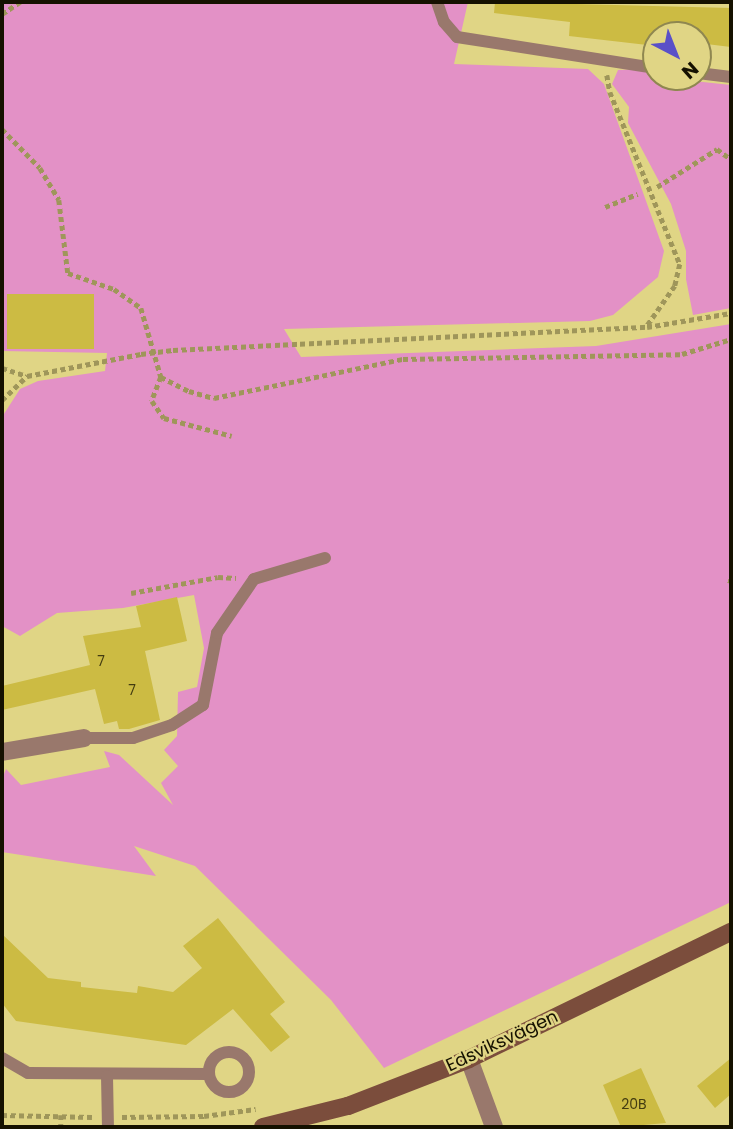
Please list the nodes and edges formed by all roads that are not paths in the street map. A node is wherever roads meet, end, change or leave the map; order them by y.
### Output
1 (437, 2) edge
2 (642, 66) edge
3 (712, 75) edge
4 (731, 77) edge
5 (325, 558) dead end
6 (84, 738) joint
7 (2, 752) edge
8 (731, 932) edge
9 (2, 1058) edge
10 (470, 1059) junction
11 (209, 1073) dead end
12 (107, 1076) junction
13 (108, 1122) edge
14 (263, 1127) edge
15 (494, 1127) edge

1 - 2 lane
3 - 4 lane
5 - 6 lane
6 - 7 street
8 - 10 street, Edsviksvägen
9 - 12 lane
10 - 14 street, Edsviksvägen
10 - 15 street
11 - 12 lane
12 - 13 lane

